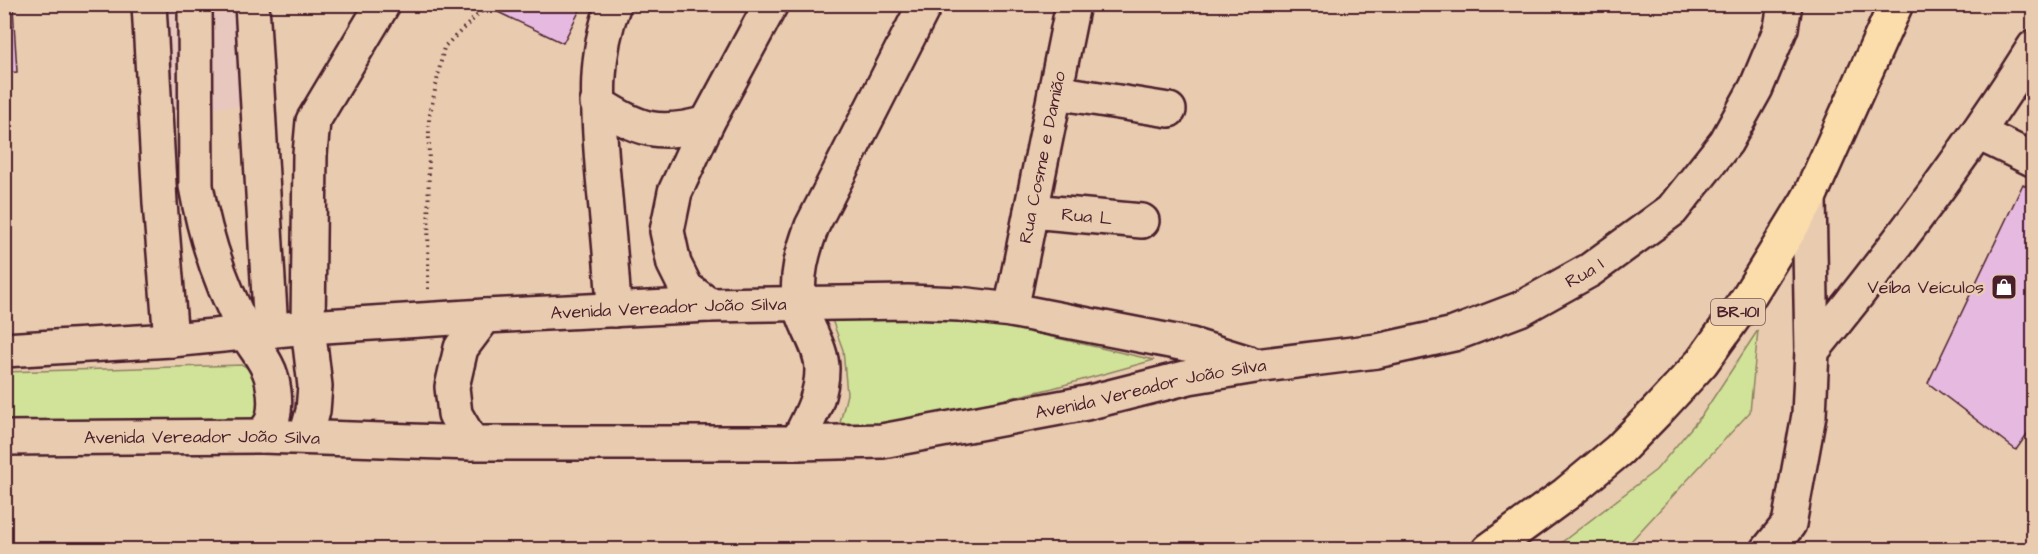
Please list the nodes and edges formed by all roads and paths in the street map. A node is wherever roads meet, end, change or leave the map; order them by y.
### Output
1 (149, 4) edge
2 (195, 4) edge
3 (252, 4) edge
4 (383, 4) edge
5 (614, 4) edge
6 (771, 4) edge
7 (925, 4) edge
8 (1073, 4) edge
9 (1785, 4) edge
10 (1896, 4) edge
11 (486, 7) dead end
12 (2034, 47) edge
13 (1055, 92) junction
14 (597, 103) junction
15 (1168, 110) dead end
16 (707, 123) junction
17 (1978, 133) junction
18 (2034, 160) edge
19 (1809, 198) junction
20 (1031, 211) junction
21 (1142, 221) dead end
22 (428, 297) dead end
23 (800, 304) junction
24 (709, 305) junction
25 (614, 310) junction
26 (1011, 310) junction
27 (485, 316) junction
28 (308, 327) junction
29 (259, 333) junction
30 (171, 340) junction
31 (4, 350) edge
32 (1812, 351) junction
33 (1255, 366) junction
34 (262, 436) junction
35 (306, 437) junction
36 (4, 438) edge
37 (472, 442) junction
38 (797, 443) junction
39 (1489, 549) edge
40 (1768, 549) edge

1 - 30 street
2 - 29 street
3 - 29 street
4 - 28 street
5 - 14 street
6 - 16 street
7 - 23 street
8 - 13 street, Rua Cosme e Damião
9 - 33 street, Rua I
10 - 19 highway, BR-101
11 - 22 path
12 - 17 street
13 - 15 street
13 - 20 street, Rua Cosme e Damião
14 - 16 street
14 - 25 street
16 - 24 street
17 - 18 street
17 - 32 street
19 - 32 street
19 - 39 highway, BR-101
20 - 21 street, Rua L
20 - 26 street, Rua Cosme e Damião
23 - 24 street, Avenida Vereador João Silva
23 - 26 street, Avenida Vereador João Silva
23 - 38 street
24 - 25 street, Avenida Vereador João Silva
25 - 27 street, Avenida Vereador João Silva
26 - 33 street, Avenida Vereador João Silva
27 - 28 street, Avenida Vereador João Silva
27 - 37 street
28 - 29 street, Avenida Vereador João Silva
28 - 35 street
29 - 30 street, Avenida Vereador João Silva
29 - 34 street
30 - 31 street, Avenida Vereador João Silva
32 - 40 street
33 - 38 street, Avenida Vereador João Silva
34 - 35 street, Avenida Vereador João Silva
34 - 36 street, Avenida Vereador João Silva
35 - 37 street, Avenida Vereador João Silva
37 - 38 street, Avenida Vereador João Silva

